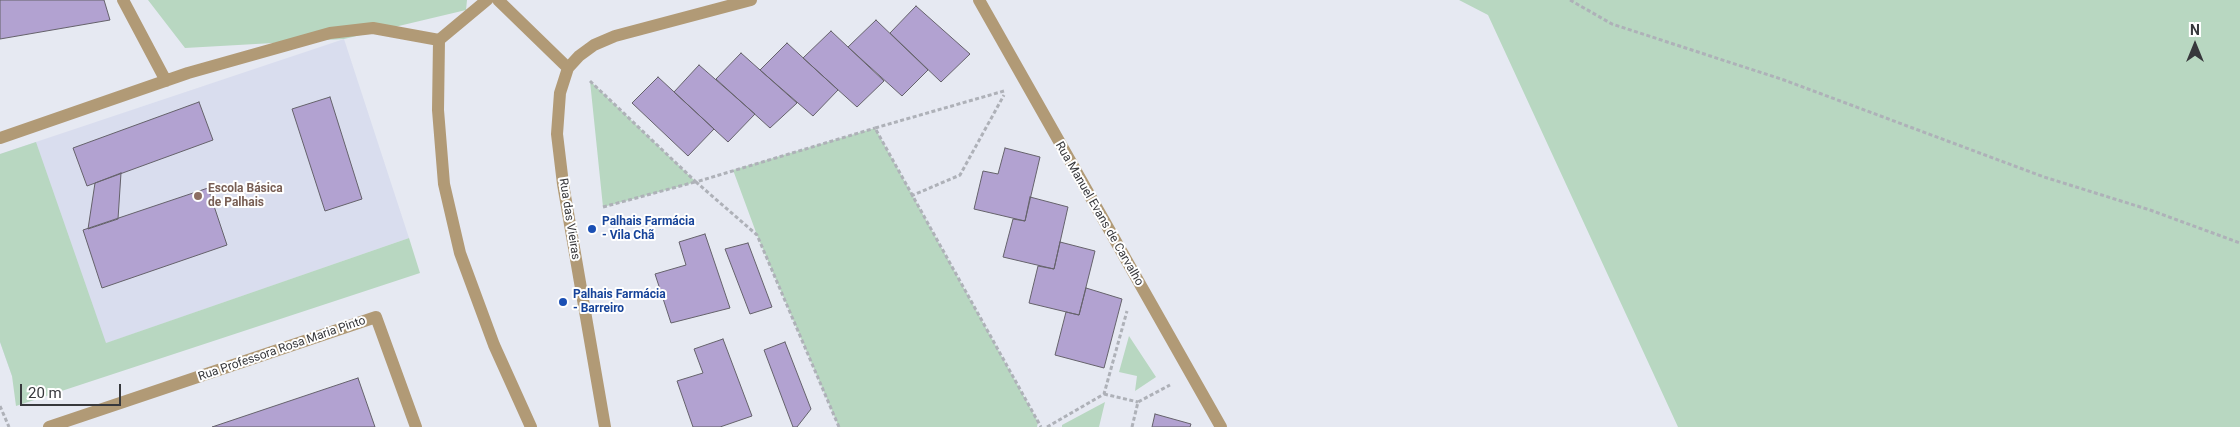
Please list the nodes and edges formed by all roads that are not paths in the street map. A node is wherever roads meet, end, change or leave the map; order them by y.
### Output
1 (123, 0) edge
2 (487, 0) edge
3 (498, 0) edge
4 (751, 0) edge
5 (979, 0) edge
6 (438, 40) junction
7 (568, 68) junction
8 (166, 81) junction
9 (0, 138) edge
10 (49, 427) edge
11 (416, 427) edge
12 (531, 427) edge
13 (605, 427) edge
14 (1221, 427) edge

1 - 8 street
2 - 6 street
3 - 7 street
4 - 7 street, Rua das Vieiras
5 - 14 street, Rua Manuel Evans de Carvalho
6 - 8 street
6 - 12 street
7 - 13 street, Rua das Vieiras
8 - 9 street
10 - 11 street, Rua Professora Rosa Maria Pinto

